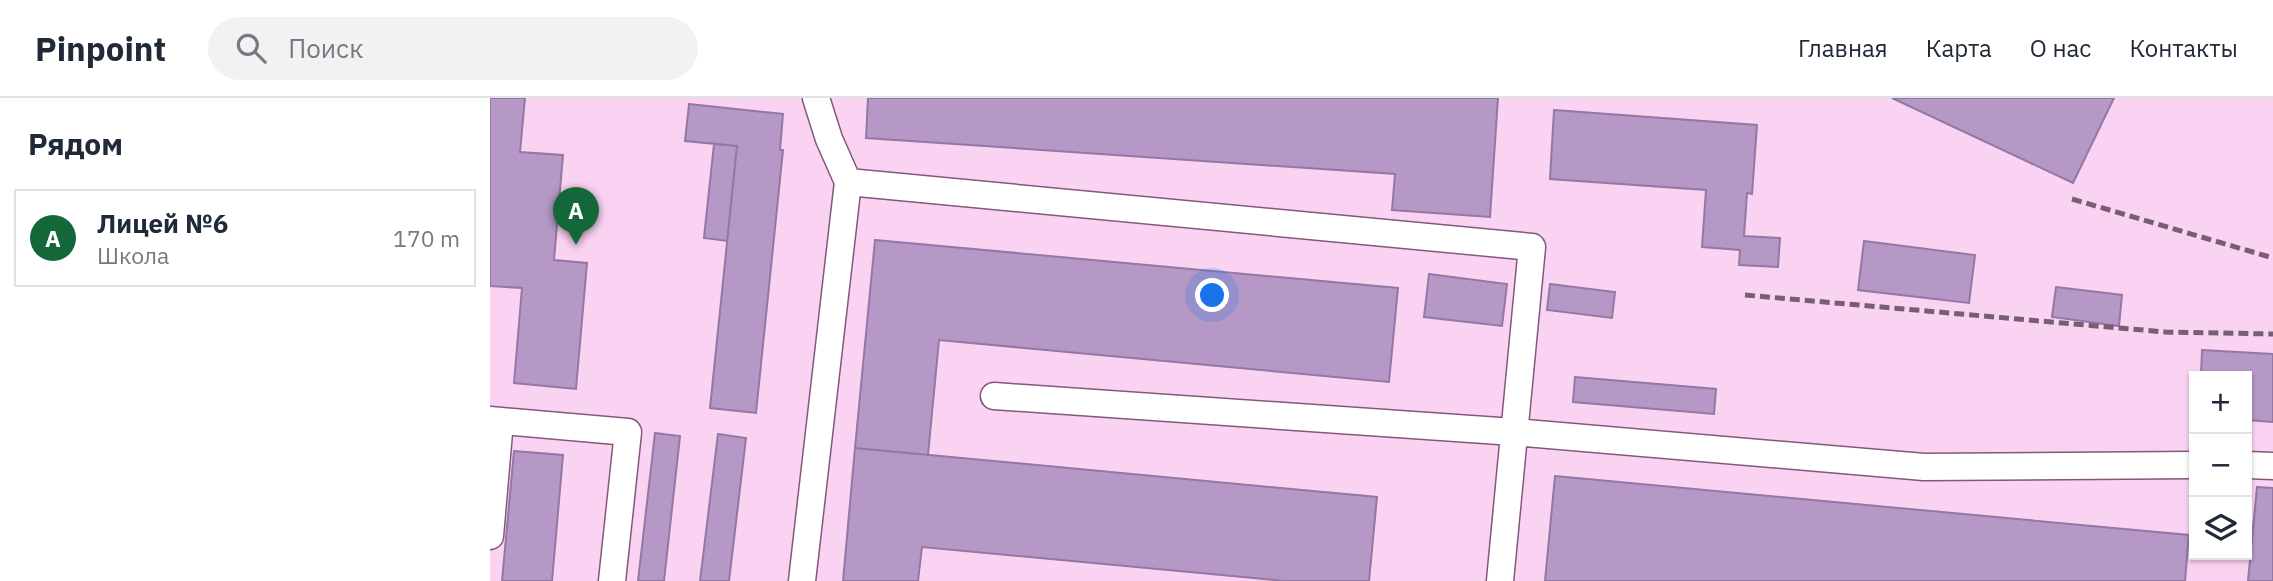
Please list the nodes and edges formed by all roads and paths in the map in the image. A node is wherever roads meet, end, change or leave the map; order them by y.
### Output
1 (816, 98) edge
2 (848, 182) junction
3 (994, 396) dead end
4 (495, 420) edge
5 (1514, 432) junction
6 (2189, 465) edge
7 (2252, 466) edge
8 (2273, 466) edge
9 (490, 536) edge
10 (612, 581) edge
11 (802, 581) edge
12 (1500, 581) edge

1 - 2 lane
2 - 5 lane
2 - 11 lane
3 - 5 lane
4 - 9 lane
4 - 10 lane
5 - 6 lane
5 - 12 lane
7 - 8 lane

